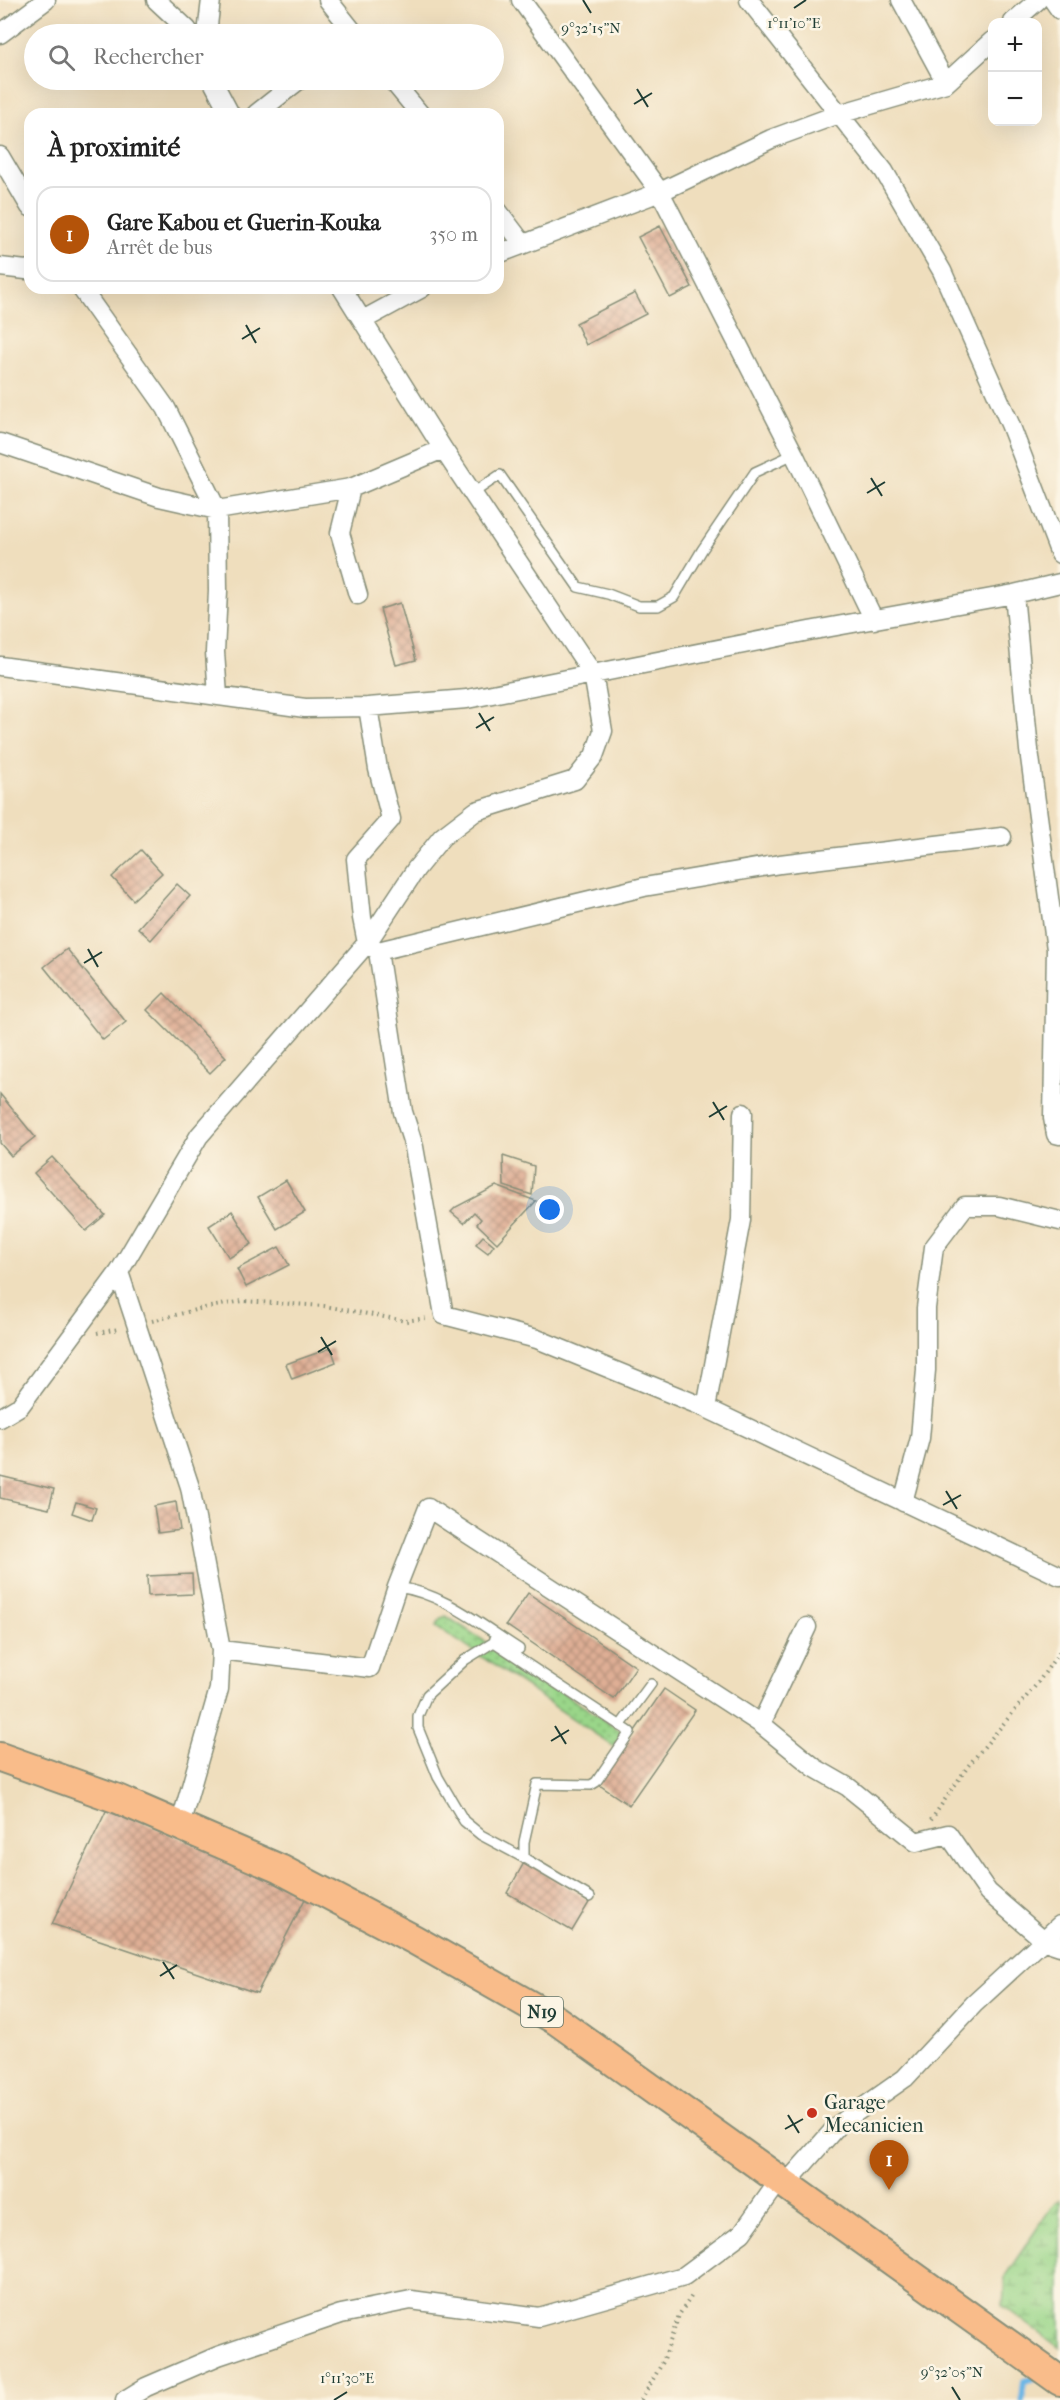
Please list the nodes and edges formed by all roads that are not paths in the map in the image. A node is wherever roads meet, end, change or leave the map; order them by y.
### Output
1 (45, 0) edge
2 (156, 0) edge
3 (211, 0) edge
4 (328, 0) edge
5 (521, 0) edge
6 (749, 0) edge
7 (901, 0) edge
8 (1038, 0) edge
9 (1053, 0) edge
10 (1060, 10) edge
11 (1018, 18) edge
12 (182, 24) edge
13 (208, 24) edge
14 (347, 24) edge
15 (0, 34) edge
16 (988, 45) edge
17 (946, 83) junction
18 (217, 90) edge
19 (286, 90) edge
20 (400, 90) edge
21 (227, 108) edge
22 (263, 108) edge
23 (415, 108) edge
24 (840, 114) junction
25 (0, 156) edge
26 (660, 192) junction
27 (24, 197) edge
28 (504, 219) edge
29 (523, 244) junction
30 (504, 252) edge
31 (0, 267) edge
32 (24, 270) edge
33 (85, 294) edge
34 (346, 294) edge
35 (411, 294) edge
36 (363, 320) junction
37 (0, 442) edge
38 (443, 449) junction
39 (794, 454) junction
40 (351, 488) junction
41 (473, 493) junction
42 (217, 510) junction
43 (1060, 554) edge
44 (1060, 583) edge
45 (1014, 594) junction
46 (358, 595) dead end
47 (874, 620) junction
48 (0, 666) edge
49 (593, 674) junction
50 (218, 696) junction
51 (369, 707) junction
52 (1002, 837) dead end
53 (373, 947) junction
54 (742, 1113) dead end
55 (1060, 1135) edge
56 (1060, 1221) edge
57 (119, 1272) junction
58 (706, 1407) junction
59 (0, 1418) edge
60 (903, 1502) junction
61 (1060, 1576) edge
62 (397, 1587) junction
63 (807, 1627) dead end
64 (495, 1638) junction
65 (519, 1649) dead end
66 (221, 1650) junction
67 (651, 1684) dead end
68 (761, 1724) junction
69 (620, 1726) junction
70 (0, 1757) edge
71 (180, 1826) junction
72 (524, 1858) junction
73 (590, 1897) dead end
74 (1060, 1925) edge
75 (1052, 1944) edge
76 (782, 2183) junction
77 (1060, 2381) edge
78 (124, 2400) edge

1 - 15 street
2 - 12 street
3 - 13 street
4 - 14 street
5 - 26 street
6 - 24 street
7 - 17 street
8 - 11 street
9 - 10 street
16 - 17 street
17 - 24 street
18 - 21 street
19 - 22 street
20 - 23 street
24 - 26 street
24 - 43 street
25 - 27 street
26 - 29 street
26 - 39 street
28 - 29 street
29 - 30 street
31 - 32 street
33 - 42 street
34 - 36 street
35 - 36 street
36 - 38 street
37 - 42 street
38 - 40 street
38 - 41 street
39 - 41 lane
39 - 47 street
40 - 42 street
40 - 46 street
41 - 49 street
42 - 50 street
44 - 45 street
45 - 47 street
45 - 55 street
47 - 49 street
48 - 50 street
49 - 51 street
49 - 53 street
50 - 51 street
51 - 53 street
52 - 53 street
53 - 57 street
53 - 58 street
54 - 58 street
56 - 60 street
57 - 59 street
57 - 66 street
58 - 60 street
60 - 61 street
62 - 64 lane
62 - 66 street
62 - 68 street
63 - 68 street
64 - 65 lane
64 - 69 lane
64 - 72 lane
66 - 71 street
67 - 69 lane
68 - 75 street
69 - 72 lane
70 - 71 main road, N19
71 - 76 main road, N19
72 - 73 lane
74 - 75 street
75 - 76 street
76 - 77 main road, N19
76 - 78 street

